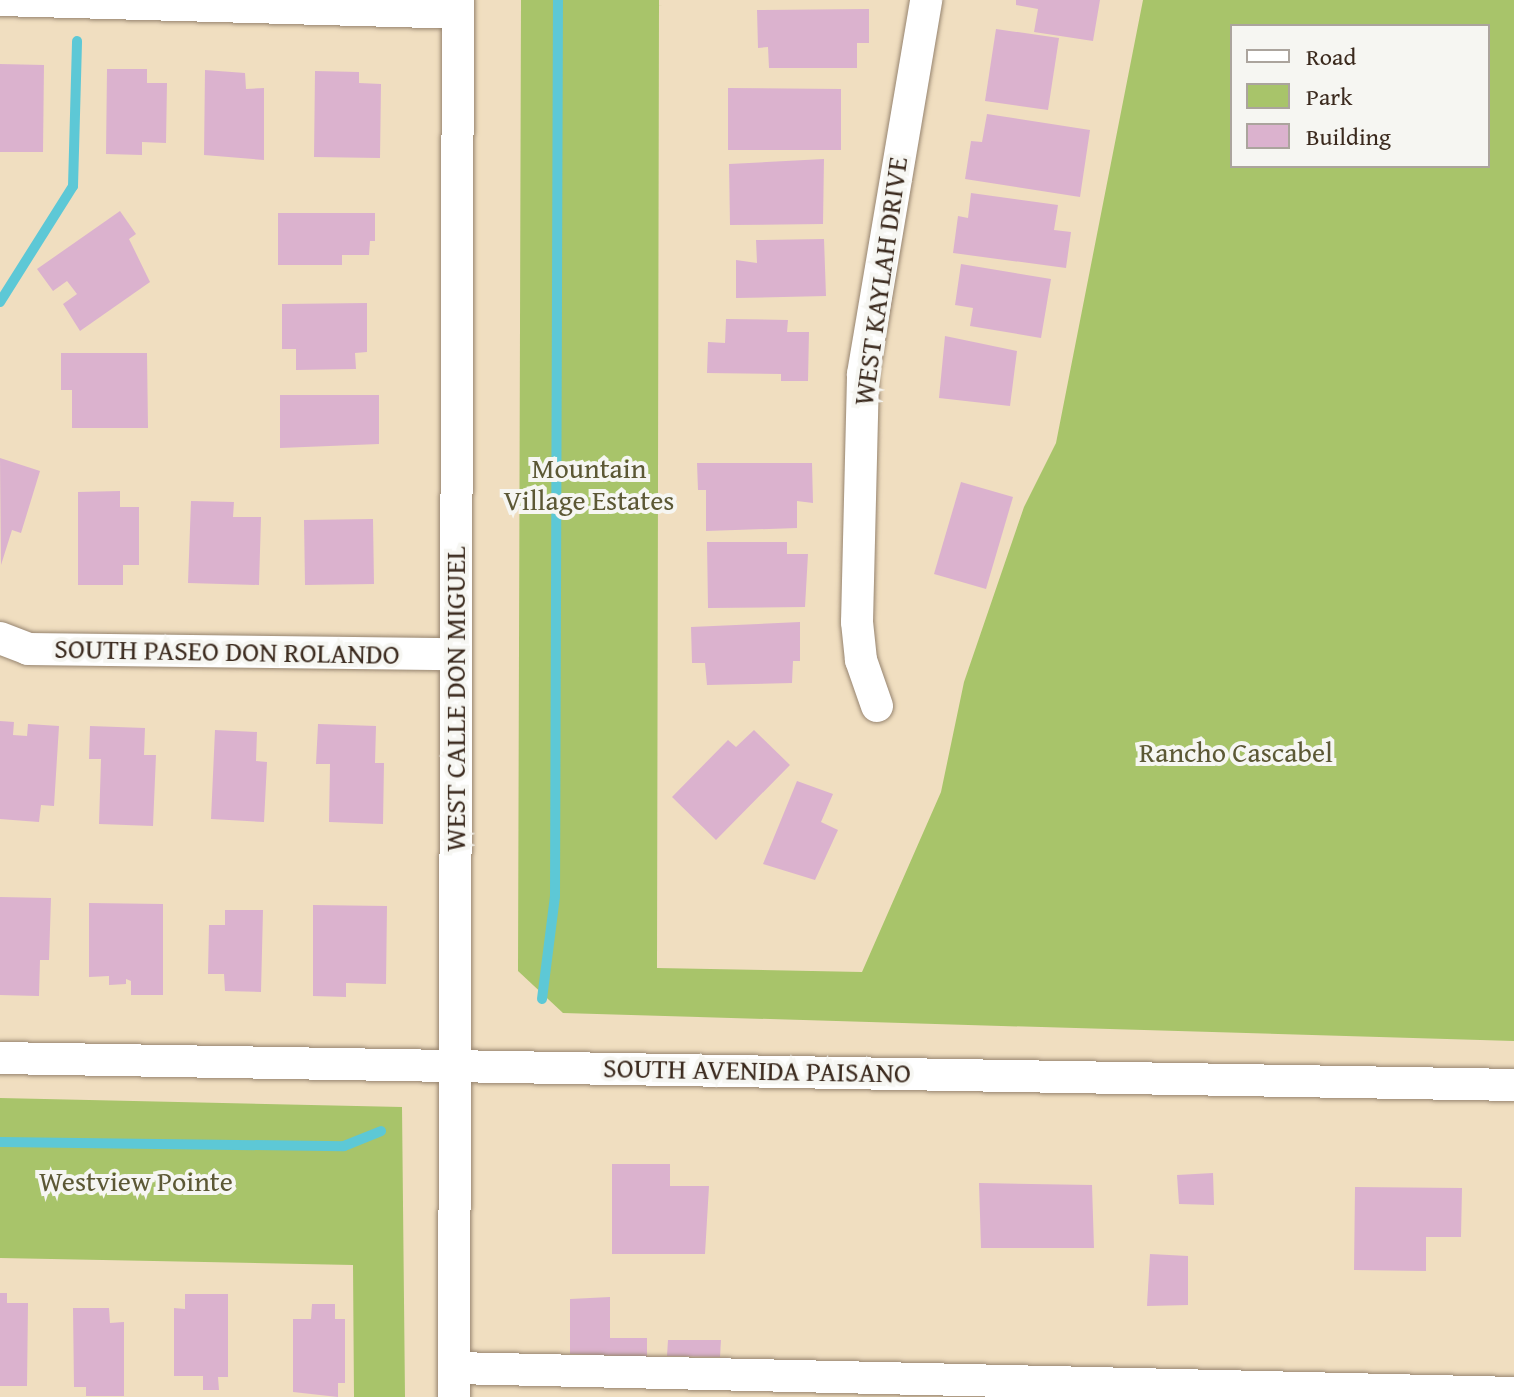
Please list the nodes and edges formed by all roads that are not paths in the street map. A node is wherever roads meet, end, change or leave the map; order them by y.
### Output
1 (0, 0) edge
2 (926, 0) edge
3 (458, 6) edge
4 (0, 638) edge
5 (455, 654) junction
6 (877, 706) dead end
7 (0, 1058) edge
8 (453, 1064) junction
9 (1514, 1085) edge
10 (454, 1382) edge
11 (1514, 1393) edge

1 - 3 street
2 - 6 street, WEST KAYLAH DRIVE
3 - 5 street, WEST CALLE DON MIGUEL
4 - 5 street, SOUTH PASEO DON ROLANDO
5 - 8 street, WEST CALLE DON MIGUEL
7 - 8 street, SOUTH AVENIDA PAISANO
8 - 9 street, SOUTH AVENIDA PAISANO
8 - 10 street, WEST CALLE DON MIGUEL
10 - 11 street

